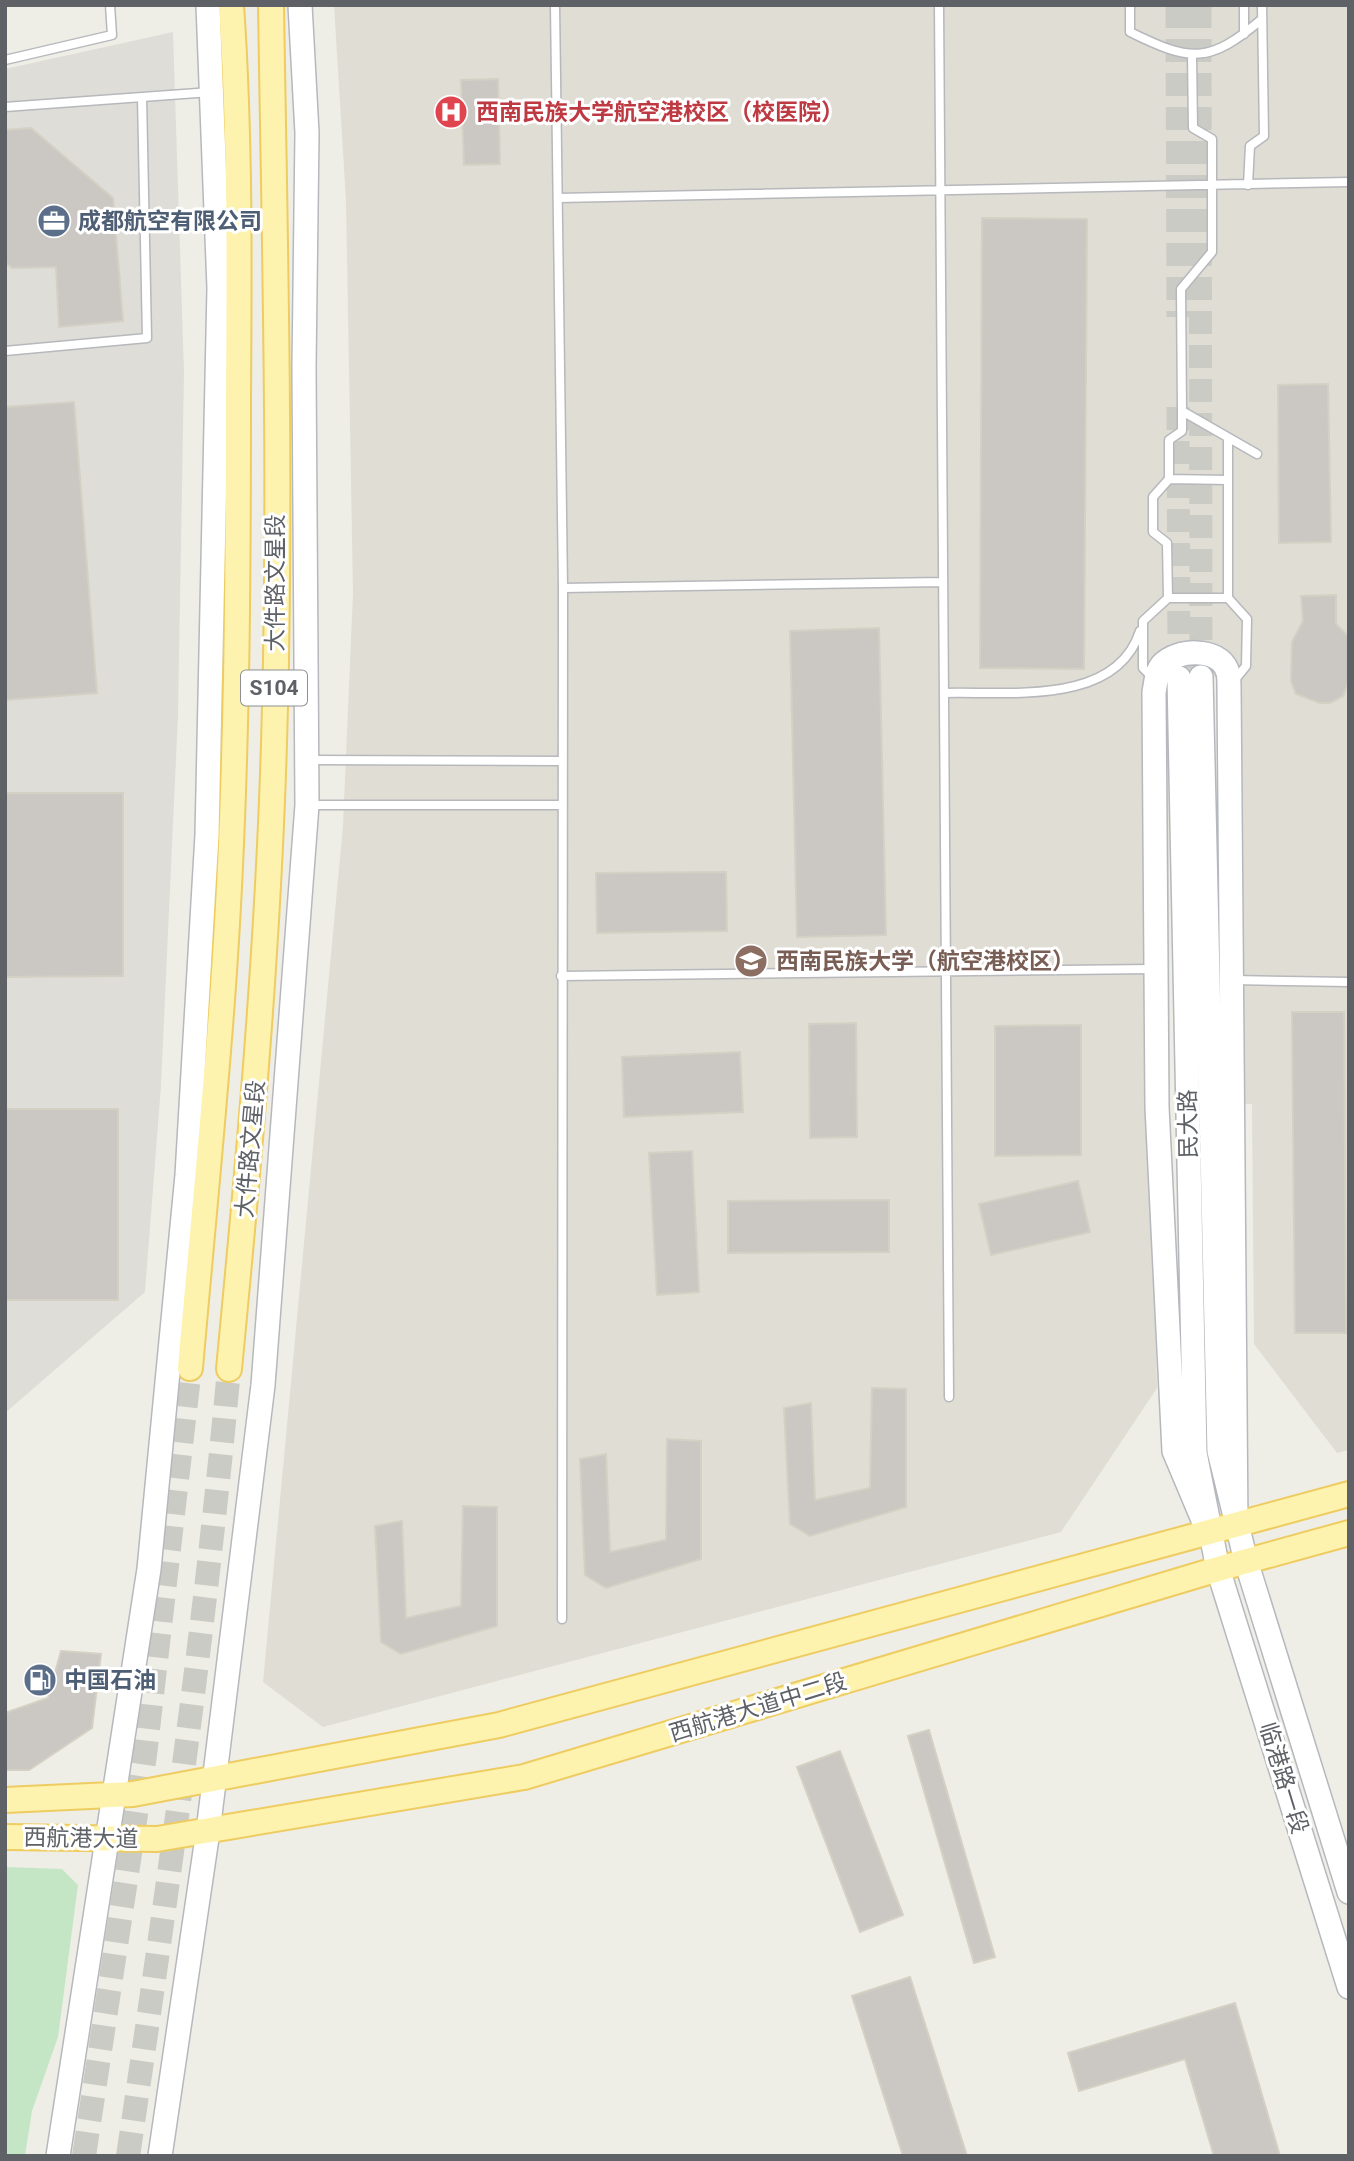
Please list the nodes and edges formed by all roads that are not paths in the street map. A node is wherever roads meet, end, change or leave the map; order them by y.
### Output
1 (110, 5) edge
2 (208, 5) edge
3 (231, 5) edge
4 (271, 5) edge
5 (300, 5) edge
6 (555, 5) edge
7 (939, 5) edge
8 (1130, 5) edge
9 (1244, 5) edge
10 (1262, 5) edge
11 (1262, 19) junction
12 (1244, 34) junction
13 (1192, 55) junction
14 (5, 60) edge
15 (214, 92) junction
16 (142, 97) junction
17 (5, 107) edge
18 (1349, 183) edge
19 (1212, 185) junction
20 (1248, 185) junction
21 (940, 191) junction
22 (558, 198) junction
23 (5, 351) edge
24 (1182, 411) junction
25 (1228, 438) junction
26 (1257, 454) dead end
27 (1169, 479) junction
28 (1228, 480) junction
29 (943, 582) junction
30 (563, 588) junction
31 (1168, 598) junction
32 (1228, 598) junction
33 (1143, 621) junction
34 (1156, 680) junction
35 (1229, 687) junction
36 (944, 693) junction
37 (309, 760) junction
38 (562, 761) junction
39 (307, 805) junction
40 (562, 805) junction
41 (1156, 969) junction
42 (946, 972) junction
43 (561, 976) junction
44 (1230, 980) junction
45 (1349, 982) edge
46 (190, 1368) tunnel mouth
47 (229, 1369) tunnel mouth
48 (949, 1397) dead end
49 (1349, 1494) edge
50 (1236, 1526) junction
51 (1349, 1533) edge
52 (1209, 1534) junction
53 (1246, 1561) junction
54 (1218, 1569) junction
55 (562, 1619) dead end
56 (214, 1779) junction
57 (116, 1795) junction
58 (5, 1800) edge
59 (208, 1831) junction
60 (5, 1837) edge
61 (108, 1838) junction
62 (157, 1839) joint
63 (1349, 1892) edge
64 (1349, 1987) edge
65 (58, 2156) edge
66 (160, 2156) edge

1 - 14 lane
2 - 15 street
3 - 46 main road, 大件路文星段 / S104
4 - 47 main road, 大件路文星段 / S104
5 - 37 street
6 - 22 lane
7 - 21 lane
8 - 13 lane
9 - 12 lane
10 - 11 lane
11 - 12 lane
11 - 20 lane
12 - 13 lane
13 - 19 lane
15 - 16 lane
15 - 57 street
16 - 17 lane
16 - 23 lane
18 - 20 lane
19 - 20 lane
19 - 21 lane
19 - 24 lane
21 - 22 lane
21 - 29 lane
22 - 30 lane
24 - 25 lane
24 - 27 lane
25 - 26 lane
25 - 28 lane
27 - 28 lane
27 - 31 lane
28 - 32 lane
29 - 30 lane
29 - 36 lane
30 - 38 lane
31 - 32 lane
31 - 33 lane
32 - 35 lane
33 - 34 lane
33 - 36 lane
34 - 35 street
34 - 41 street
35 - 44 street
36 - 42 lane
37 - 38 lane
37 - 39 street
38 - 40 lane
39 - 40 lane
39 - 56 street
40 - 43 lane
41 - 42 lane
41 - 52 street
42 - 43 lane
42 - 48 lane
43 - 55 lane
44 - 45 lane
44 - 50 street
49 - 50 main road
50 - 52 main road
50 - 52 street, 民大路
50 - 53 street, 民大路
51 - 53 main road, 西航港大道中二段
52 - 54 street, 民大路
52 - 56 main road
53 - 54 main road, 西航港大道中二段
53 - 63 street, 临港路一段
54 - 59 main road, 西航港大道中二段
54 - 64 street, 临港路一段
56 - 57 main road
56 - 59 street
57 - 58 main road
57 - 61 street
59 - 62 main road, 西航港大道中二段
59 - 66 street
60 - 61 main road, 西航港大道
61 - 62 main road, 西航港大道
61 - 65 street

